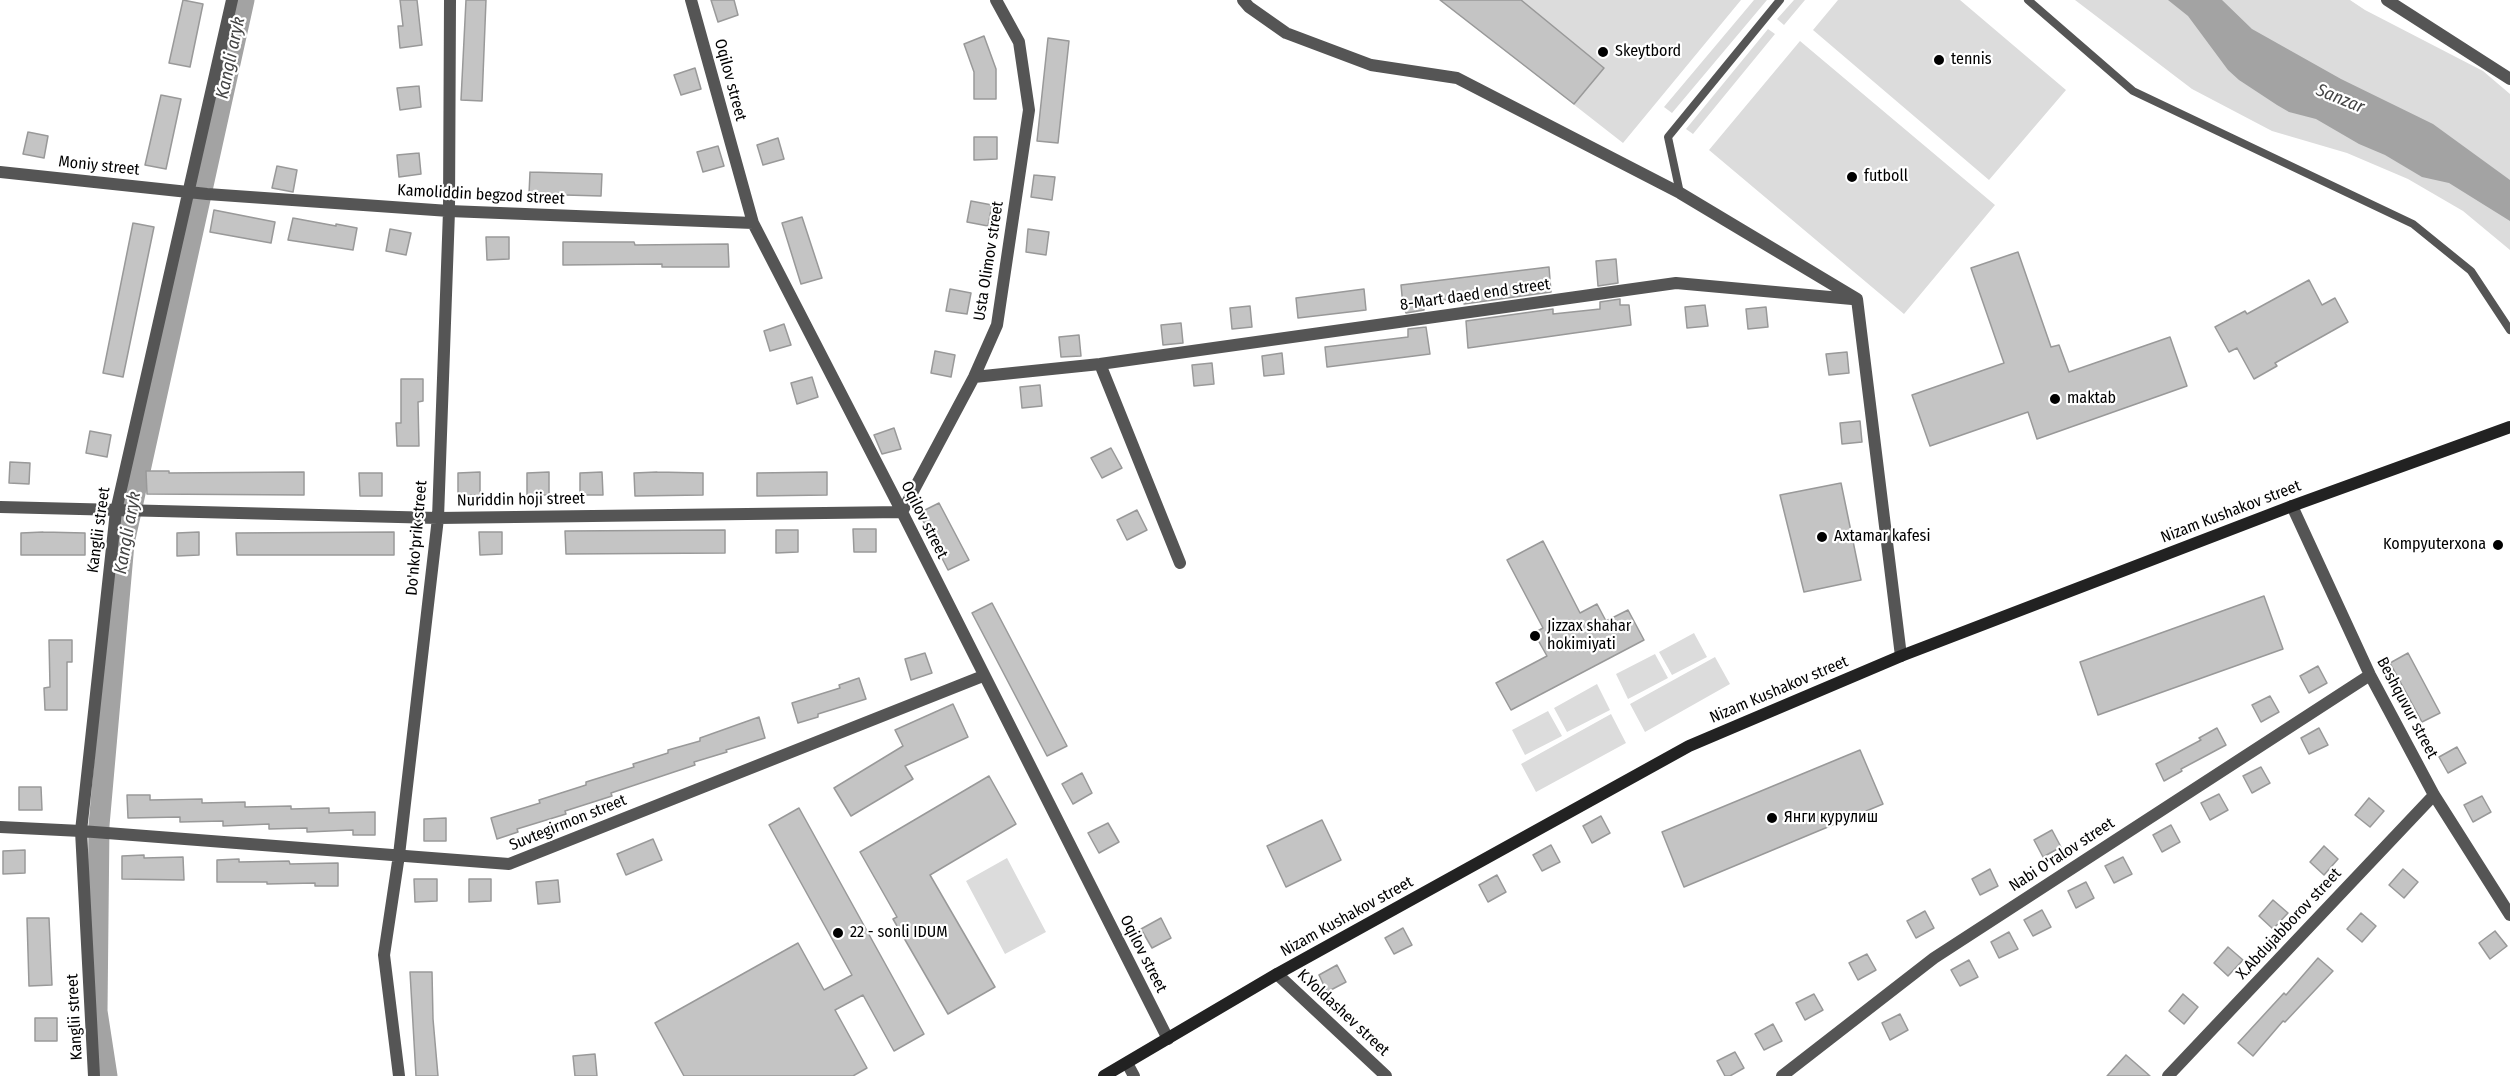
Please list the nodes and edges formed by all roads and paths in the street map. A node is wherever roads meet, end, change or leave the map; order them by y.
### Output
1 (232, 0) edge
2 (450, 0) edge
3 (691, 0) edge
4 (996, 0) edge
5 (1243, 0) edge
6 (1780, 0) edge
7 (2028, 0) edge
8 (2387, 0) edge
9 (2510, 79) edge
10 (0, 172) edge
11 (189, 192) junction
12 (1680, 193) junction
13 (207, 194) joint
14 (449, 211) junction
15 (753, 223) junction
16 (1857, 299) junction
17 (2510, 330) edge
18 (1100, 364) junction
19 (974, 377) junction
20 (2510, 427) edge
21 (2292, 506) junction
22 (0, 507) edge
23 (121, 511) junction
24 (902, 512) junction
25 (438, 518) junction
26 (1180, 563) dead end
27 (1901, 656) junction
28 (2370, 675) junction
29 (983, 676) junction
30 (2434, 795) junction
31 (0, 827) edge
32 (86, 831) junction
33 (399, 855) junction
34 (2510, 915) edge
35 (1277, 974) junction
36 (1168, 1039) junction
37 (1127, 1063) junction
38 (94, 1076) edge
39 (399, 1076) edge
40 (1104, 1076) edge
41 (1134, 1076) edge
42 (1386, 1076) edge
43 (1782, 1076) edge
44 (2169, 1076) edge

1 - 11 street, Kanglii street
2 - 14 street, Do'nko'prik street
3 - 15 street, Oqilov street
4 - 19 street, Usta Olimov street
5 - 12 street
6 - 12 lane
7 - 17 lane
8 - 9 street
10 - 11 street, Moniy street
11 - 13 street, Moniy street
11 - 23 street, Kanglii street
12 - 16 street
13 - 14 street, Kamoliddin begzod street
14 - 15 street, Kamoliddin begzod street
14 - 25 street, Do'nko'prik street
15 - 24 street, Oqilov street
16 - 18 street, 8-Mart daed end street
16 - 27 street
18 - 19 street, 8-Mart daed end street
18 - 26 street
19 - 24 street, Usta Olimov street
20 - 21 main road, Nizam Kushakov street
21 - 27 main road, Nizam Kushakov street
21 - 28 street, Beshquvur street
22 - 23 street, Nuriddin hoji street
23 - 25 street, Nuriddin hoji street
23 - 32 street, Kanglii street
24 - 25 street, Nuriddin hoji street
24 - 29 street, Oqilov street
25 - 33 street, Do'nko'prik street
27 - 35 main road, Nizam Kushakov street
28 - 30 street, Beshquvur street
28 - 43 street, Nabi O'ralov street
29 - 33 street, Suvtegirmon street
29 - 36 street, Oqilov street
30 - 34 street, Beshquvur street
30 - 44 street, X.Abdujabborov street
31 - 32 street, Suvtegirmon street
32 - 33 street, Suvtegirmon street
32 - 38 street, Kanglii street
33 - 39 street, Do'nko'prik street
35 - 36 main road, Nizam Kushakov street
35 - 42 street, K.Yoldashev street
36 - 37 main road, Nizam Kushakov street
37 - 40 main road, Nizam Kushakov street
37 - 41 street

